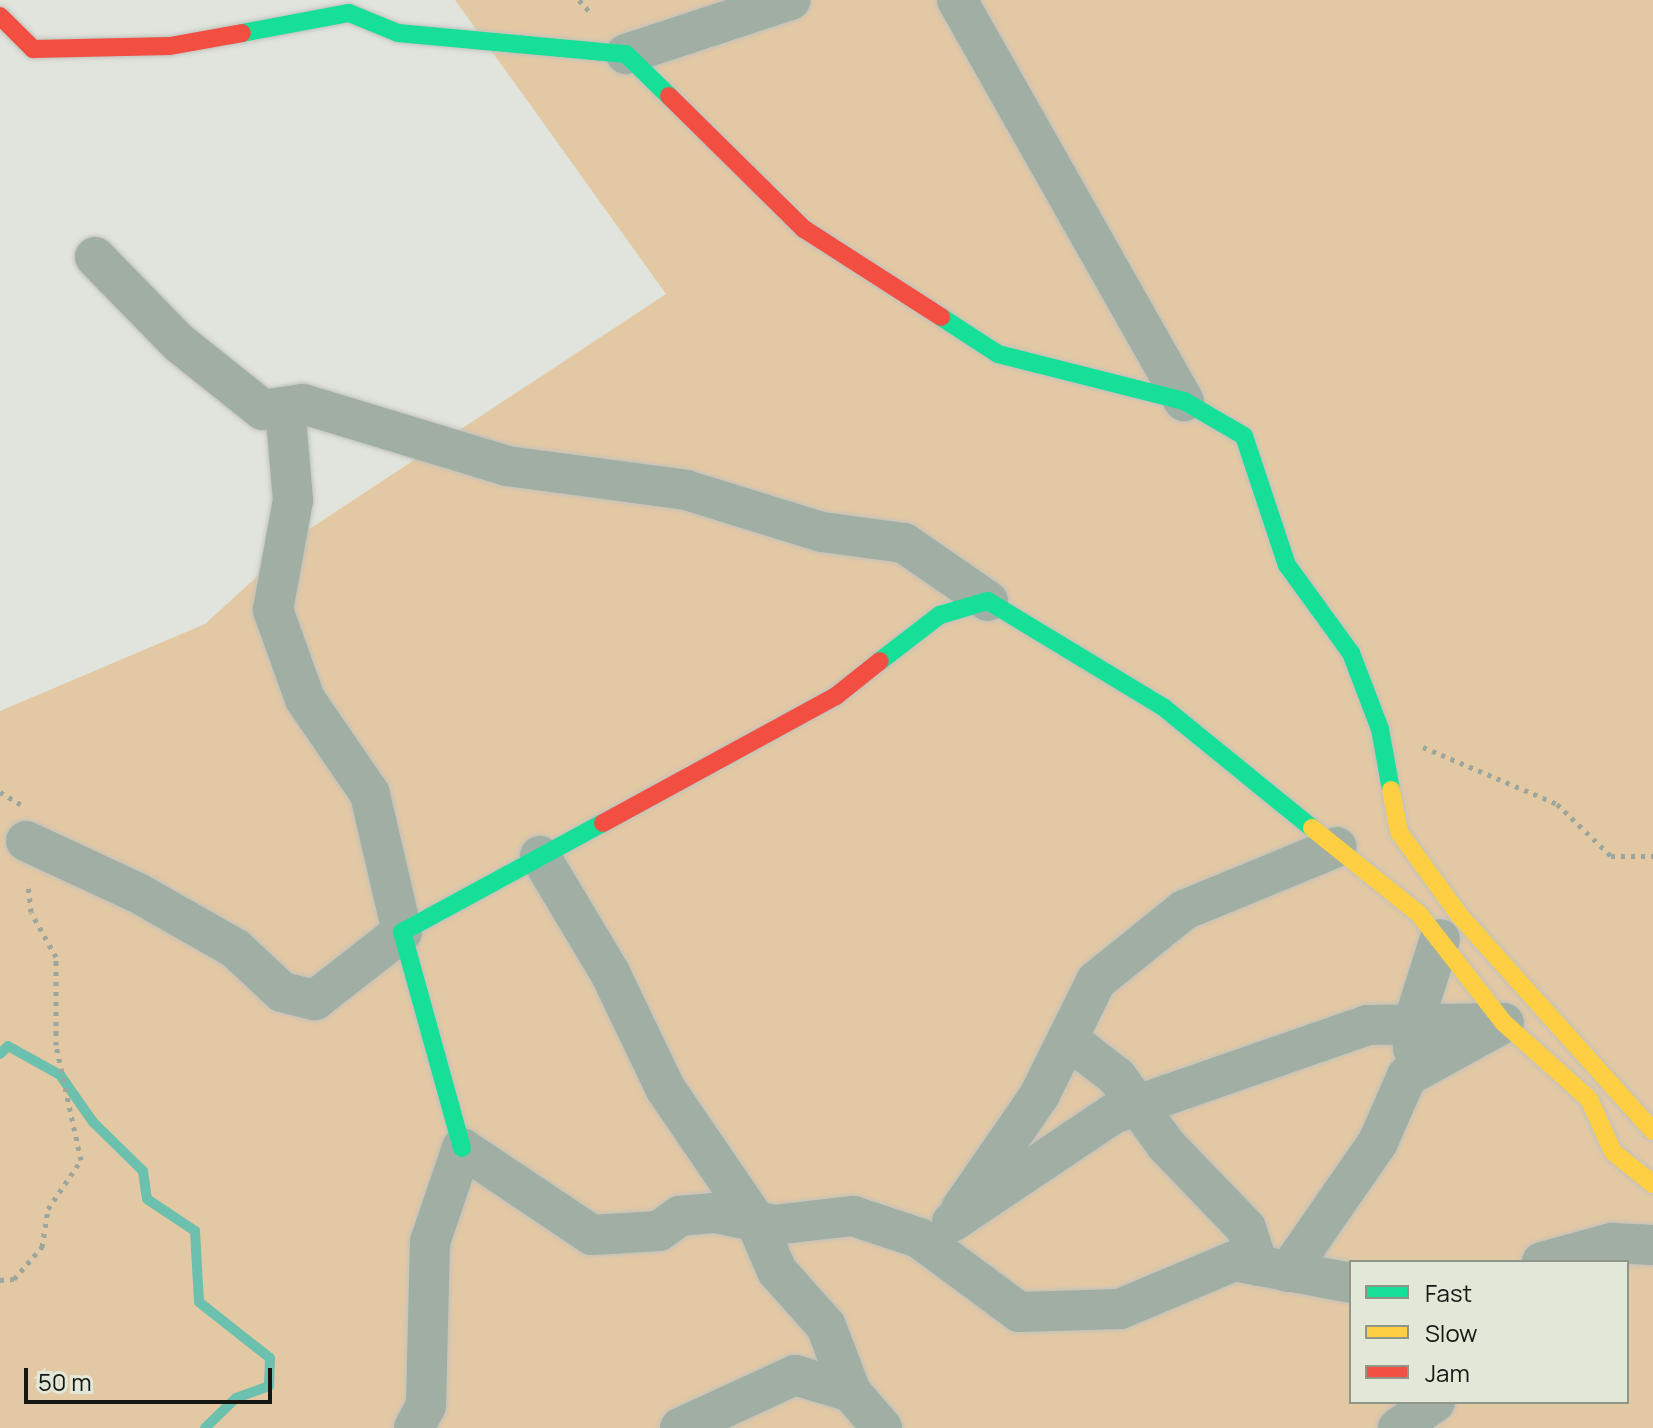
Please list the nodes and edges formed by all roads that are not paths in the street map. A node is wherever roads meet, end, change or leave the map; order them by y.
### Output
1 (790, 0) edge
2 (957, 0) edge
3 (0, 16) edge
4 (626, 54) junction
5 (95, 257) dead end
6 (1184, 401) junction
7 (285, 407) junction
8 (988, 601) junction
9 (26, 841) road end
10 (1337, 847) junction
11 (540, 856) junction
12 (402, 932) junction
13 (1440, 939) junction
14 (1504, 1023) junction
15 (1413, 1024) junction
16 (1068, 1039) junction
17 (1412, 1073) junction
18 (1135, 1106) junction
19 (1653, 1131) edge
20 (462, 1148) junction
21 (1653, 1184) edge
22 (755, 1220) junction
23 (942, 1235) junction
24 (1653, 1245) edge
25 (1549, 1260) edge
26 (1273, 1269) junction
27 (1349, 1283) edge
28 (851, 1392) junction
29 (1432, 1404) edge
30 (414, 1428) edge
31 (680, 1428) edge
32 (882, 1428) edge
33 (1398, 1428) edge

1 - 4 street
2 - 6 street
3 - 4 street
4 - 6 street
5 - 7 street
6 - 19 street
7 - 8 street
7 - 12 street
8 - 10 street
8 - 11 street
9 - 12 street
10 - 13 street
10 - 16 street
11 - 12 street
11 - 22 street
12 - 20 street
13 - 14 street
13 - 15 street
14 - 15 street
14 - 17 street
14 - 21 street
15 - 17 street
15 - 18 street
16 - 18 street
16 - 23 street
17 - 26 street
18 - 23 street
18 - 26 street
20 - 22 street
20 - 30 street
22 - 23 street
22 - 28 street
23 - 26 street
24 - 25 street
26 - 27 street
28 - 31 street
28 - 32 street
29 - 33 street

